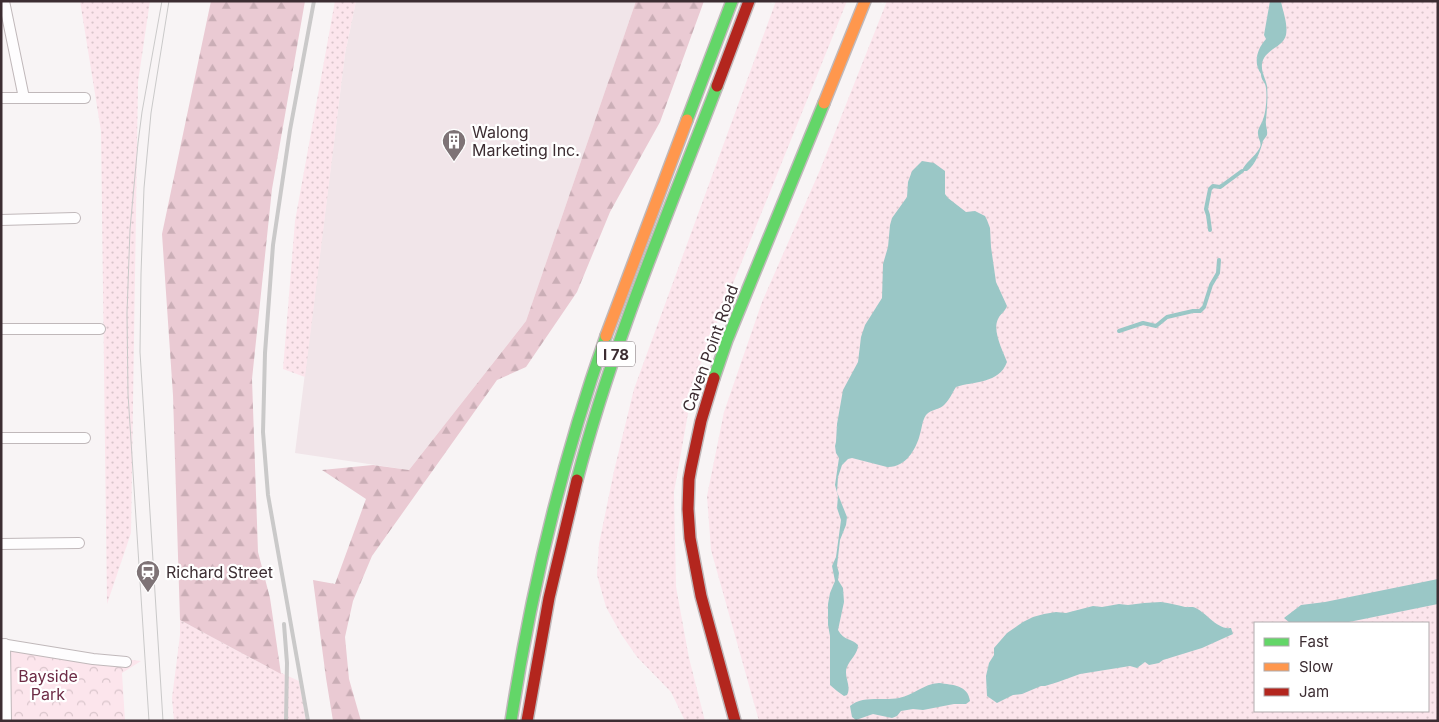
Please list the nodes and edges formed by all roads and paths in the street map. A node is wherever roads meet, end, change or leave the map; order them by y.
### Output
1 (4, 1) edge
2 (732, 1) edge
3 (749, 1) edge
4 (865, 1) edge
5 (1, 98) edge
6 (24, 98) junction
7 (85, 98) dead end
8 (75, 218) dead end
9 (1, 220) edge
10 (1, 329) edge
11 (100, 329) dead end
12 (1, 438) edge
13 (85, 438) dead end
14 (79, 543) dead end
15 (1, 544) edge
16 (3, 644) edge
17 (126, 662) dead end
18 (6, 721) edge
19 (511, 721) edge
20 (527, 721) edge
21 (736, 721) edge

1 - 6 street
2 - 19 main road, I 78
3 - 20 main road, I 78
4 - 21 main road, Caven Point Road
5 - 6 street
6 - 7 street
8 - 9 street
10 - 11 street
12 - 13 street
14 - 15 street
16 - 17 street
16 - 18 street

